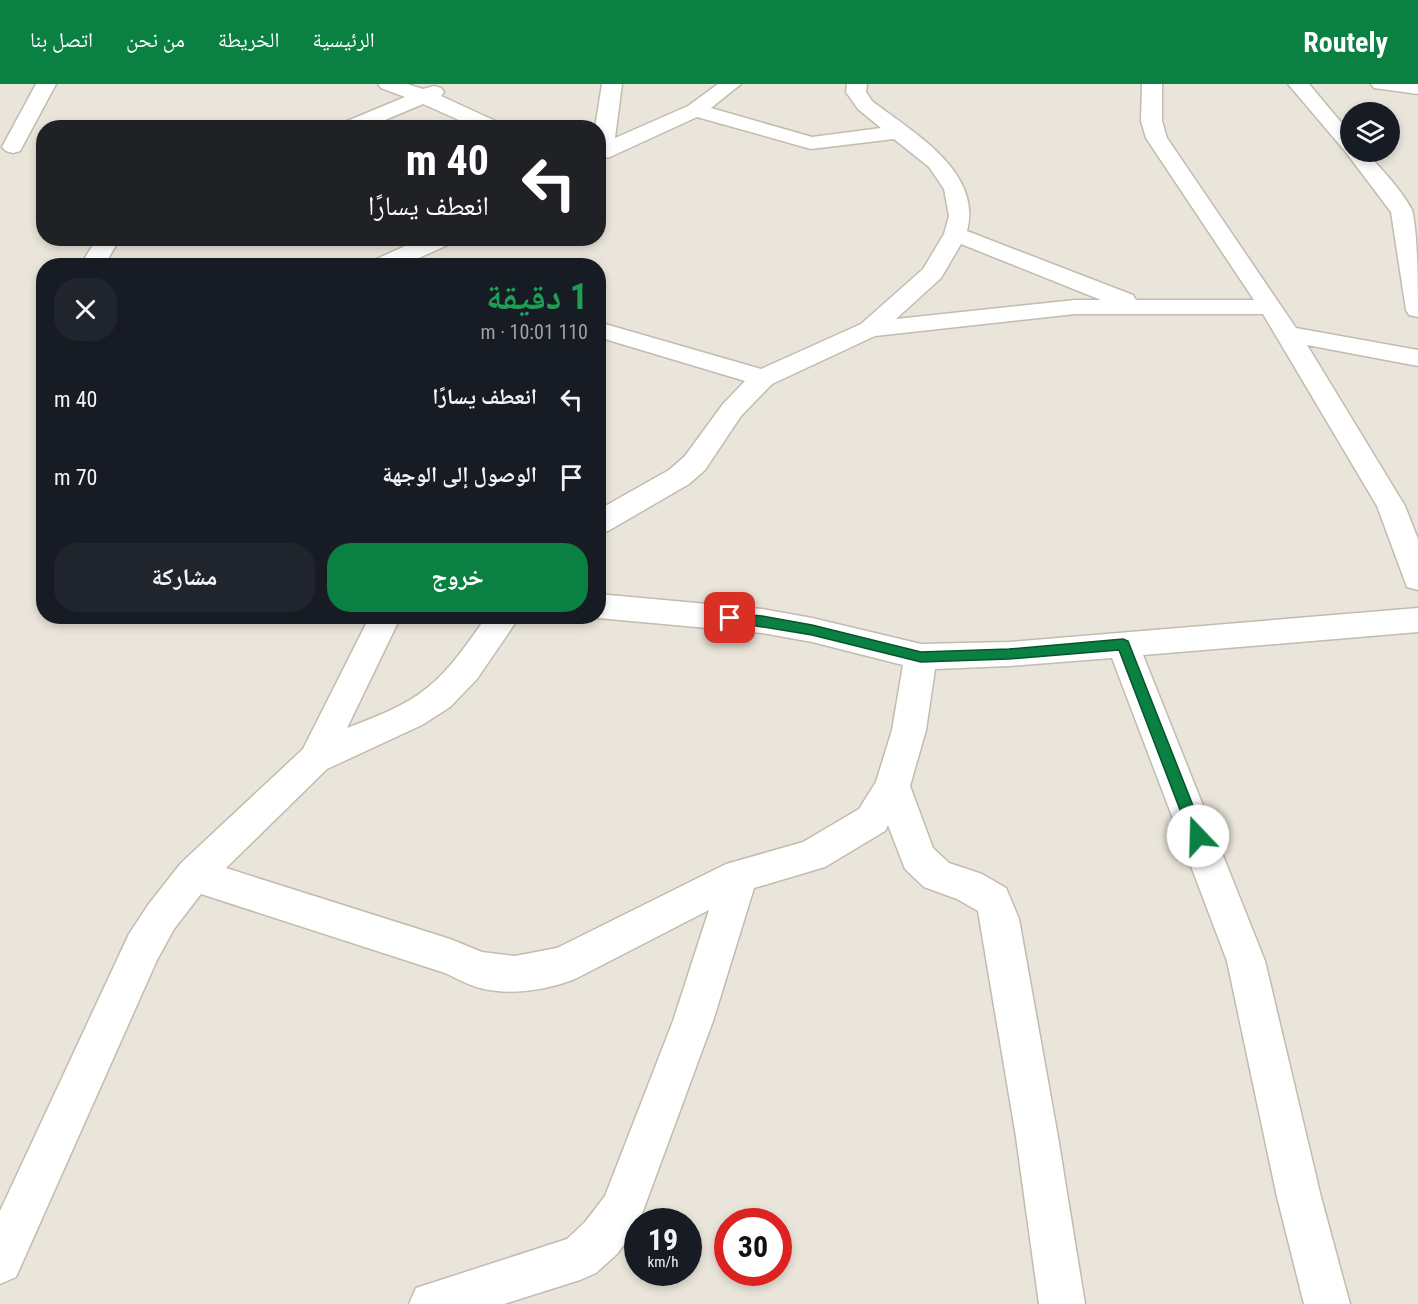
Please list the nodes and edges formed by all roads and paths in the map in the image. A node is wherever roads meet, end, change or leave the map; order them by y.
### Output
1 (46, 84) edge
2 (387, 84) edge
3 (452, 84) edge
4 (612, 84) edge
5 (731, 84) edge
6 (857, 84) edge
7 (1152, 84) edge
8 (1298, 84) edge
9 (1381, 84) edge
10 (1418, 88) edge
11 (423, 96) junction
12 (695, 110) junction
13 (365, 120) edge
14 (477, 120) edge
15 (606, 121) edge
16 (897, 132) junction
17 (1340, 134) edge
18 (16, 147) edge
19 (606, 150) edge
20 (1364, 162) edge
21 (955, 234) junction
22 (425, 246) edge
23 (397, 258) edge
24 (1141, 306) junction
25 (1271, 307) junction
26 (1418, 310) edge
27 (870, 329) junction
28 (606, 331) edge
29 (1287, 334) junction
30 (1418, 358) edge
31 (763, 378) junction
32 (1404, 508) edge
33 (606, 519) edge
34 (1418, 579) edge
35 (606, 607) edge
36 (1418, 620) edge
37 (382, 624) edge
38 (499, 624) edge
39 (1123, 644) junction
40 (921, 657) junction
41 (315, 759) junction
42 (892, 786) junction
43 (194, 875) junction
44 (739, 876) junction
45 (0, 1261) edge
46 (483, 1296) edge
47 (432, 1304) edge
48 (1062, 1304) edge
49 (1327, 1304) edge

1 - 18 street
2 - 11 street
3 - 11 street
4 - 15 street
5 - 12 street
6 - 16 street
7 - 25 street
8 - 17 street
9 - 10 street
11 - 13 street
11 - 14 street
12 - 16 street
12 - 19 street
16 - 21 street
20 - 26 street
21 - 24 street
21 - 27 street
22 - 23 street
24 - 25 street
24 - 27 street
25 - 29 street
27 - 31 street
28 - 31 street
29 - 30 street
29 - 32 street
31 - 33 street
32 - 34 street
35 - 40 street
36 - 39 street
37 - 41 street
38 - 41 street
39 - 40 street
39 - 49 street
40 - 42 street
41 - 43 street
42 - 44 street
42 - 48 street
43 - 44 street
43 - 45 street
44 - 46 street
46 - 47 street

